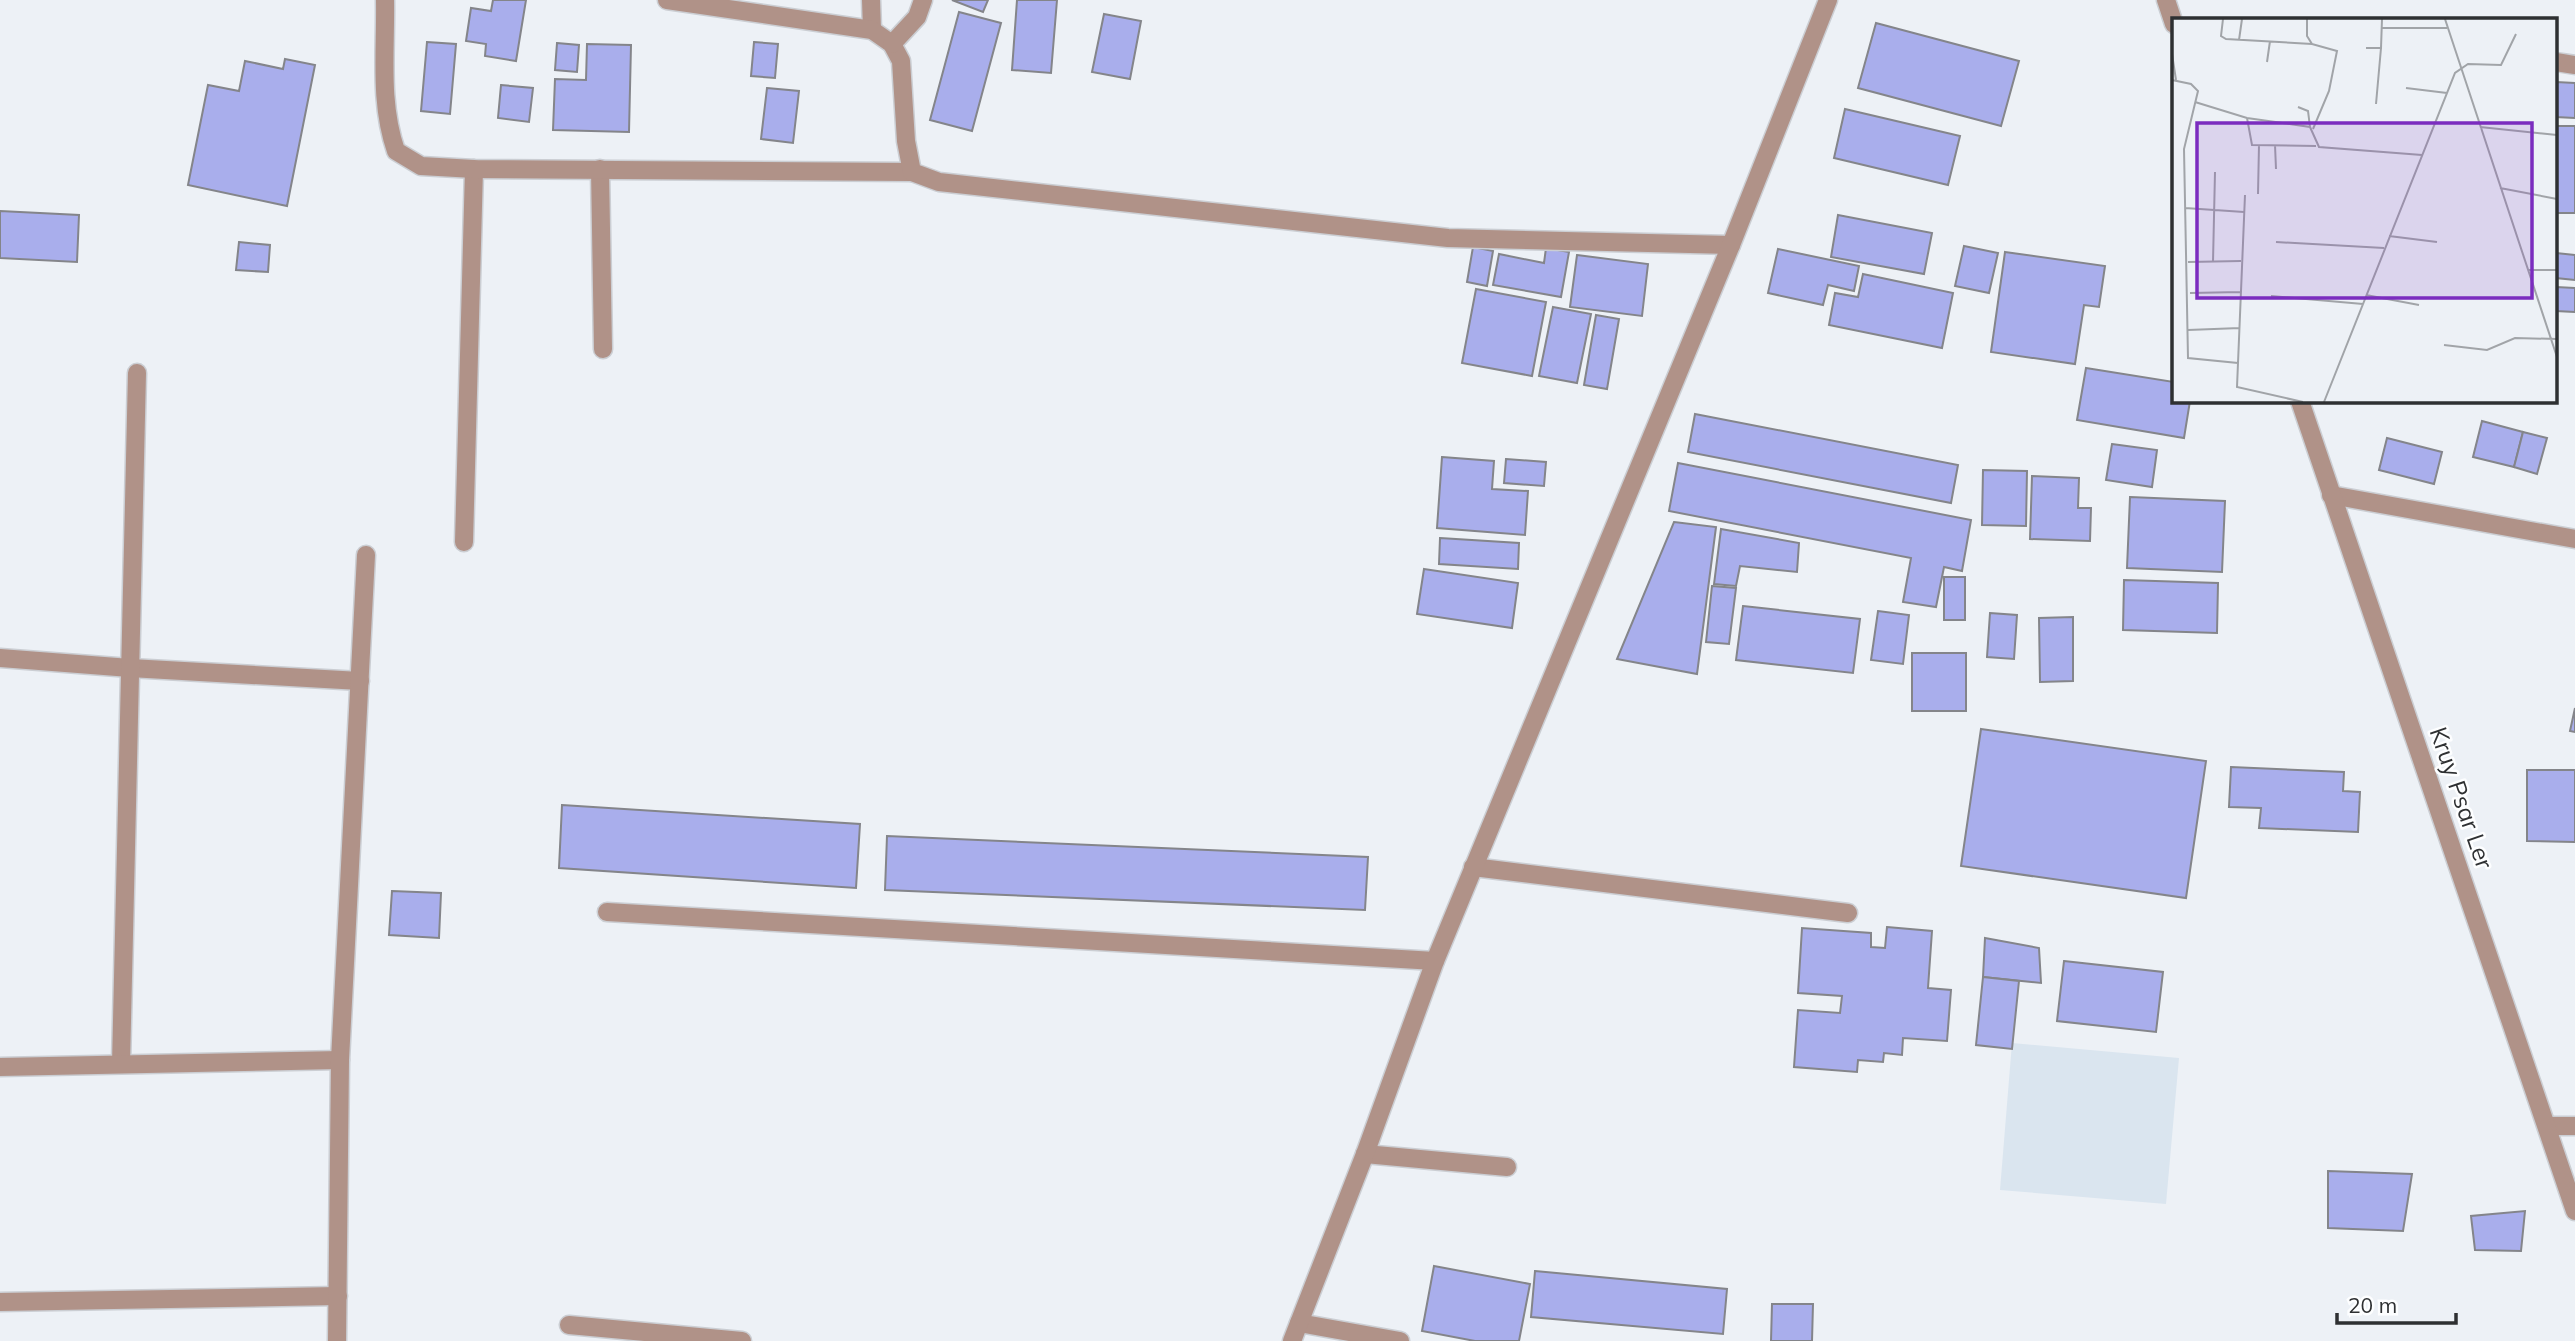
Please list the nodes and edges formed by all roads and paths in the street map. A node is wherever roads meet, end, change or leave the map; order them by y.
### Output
1 (385, 0) edge
2 (667, 0) edge
3 (871, 0) edge
4 (923, 0) edge
5 (1828, 0) edge
6 (2166, 0) edge
7 (2172, 18) edge
8 (872, 30) junction
9 (892, 44) junction
10 (474, 169) junction
11 (600, 169) junction
12 (912, 172) junction
13 (1731, 245) junction
14 (604, 349) dead end
15 (137, 373) dead end
16 (2300, 402) edge
17 (2331, 495) junction
18 (2575, 539) edge
19 (464, 542) dead end
20 (366, 555) dead end
21 (0, 658) edge
22 (130, 668) junction
23 (360, 681) junction
24 (1473, 867) junction
25 (607, 912) dead end
26 (1848, 913) dead end
27 (1435, 961) junction
28 (340, 1060) junction
29 (121, 1064) junction
30 (0, 1067) edge
31 (2547, 1126) junction
32 (2575, 1126) edge
33 (1365, 1154) junction
34 (1507, 1167) dead end
35 (2575, 1211) edge
36 (338, 1296) junction
37 (0, 1303) edge
38 (1299, 1323) junction
39 (569, 1325) dead end
40 (337, 1341) edge
41 (741, 1341) edge
42 (1292, 1341) edge
43 (1400, 1341) edge

1 - 10 street
2 - 8 street
3 - 8 street
4 - 9 street
5 - 13 street
6 - 7 street
8 - 9 street
9 - 12 street
10 - 11 street
10 - 19 street
11 - 12 street
11 - 14 street
12 - 13 street
13 - 24 street
15 - 22 street
16 - 17 street, Kruy Psar Ler
17 - 18 street
17 - 31 street, Kruy Psar Ler
20 - 23 street
21 - 22 street
22 - 23 street
22 - 29 street
23 - 28 street
24 - 26 street
24 - 27 street
25 - 27 street
27 - 33 street
28 - 29 street
28 - 36 street
29 - 30 street
31 - 32 street
31 - 35 street, Kruy Psar Ler
33 - 34 street
33 - 38 street
36 - 37 street
36 - 40 street
38 - 42 street
38 - 43 street
39 - 41 street

